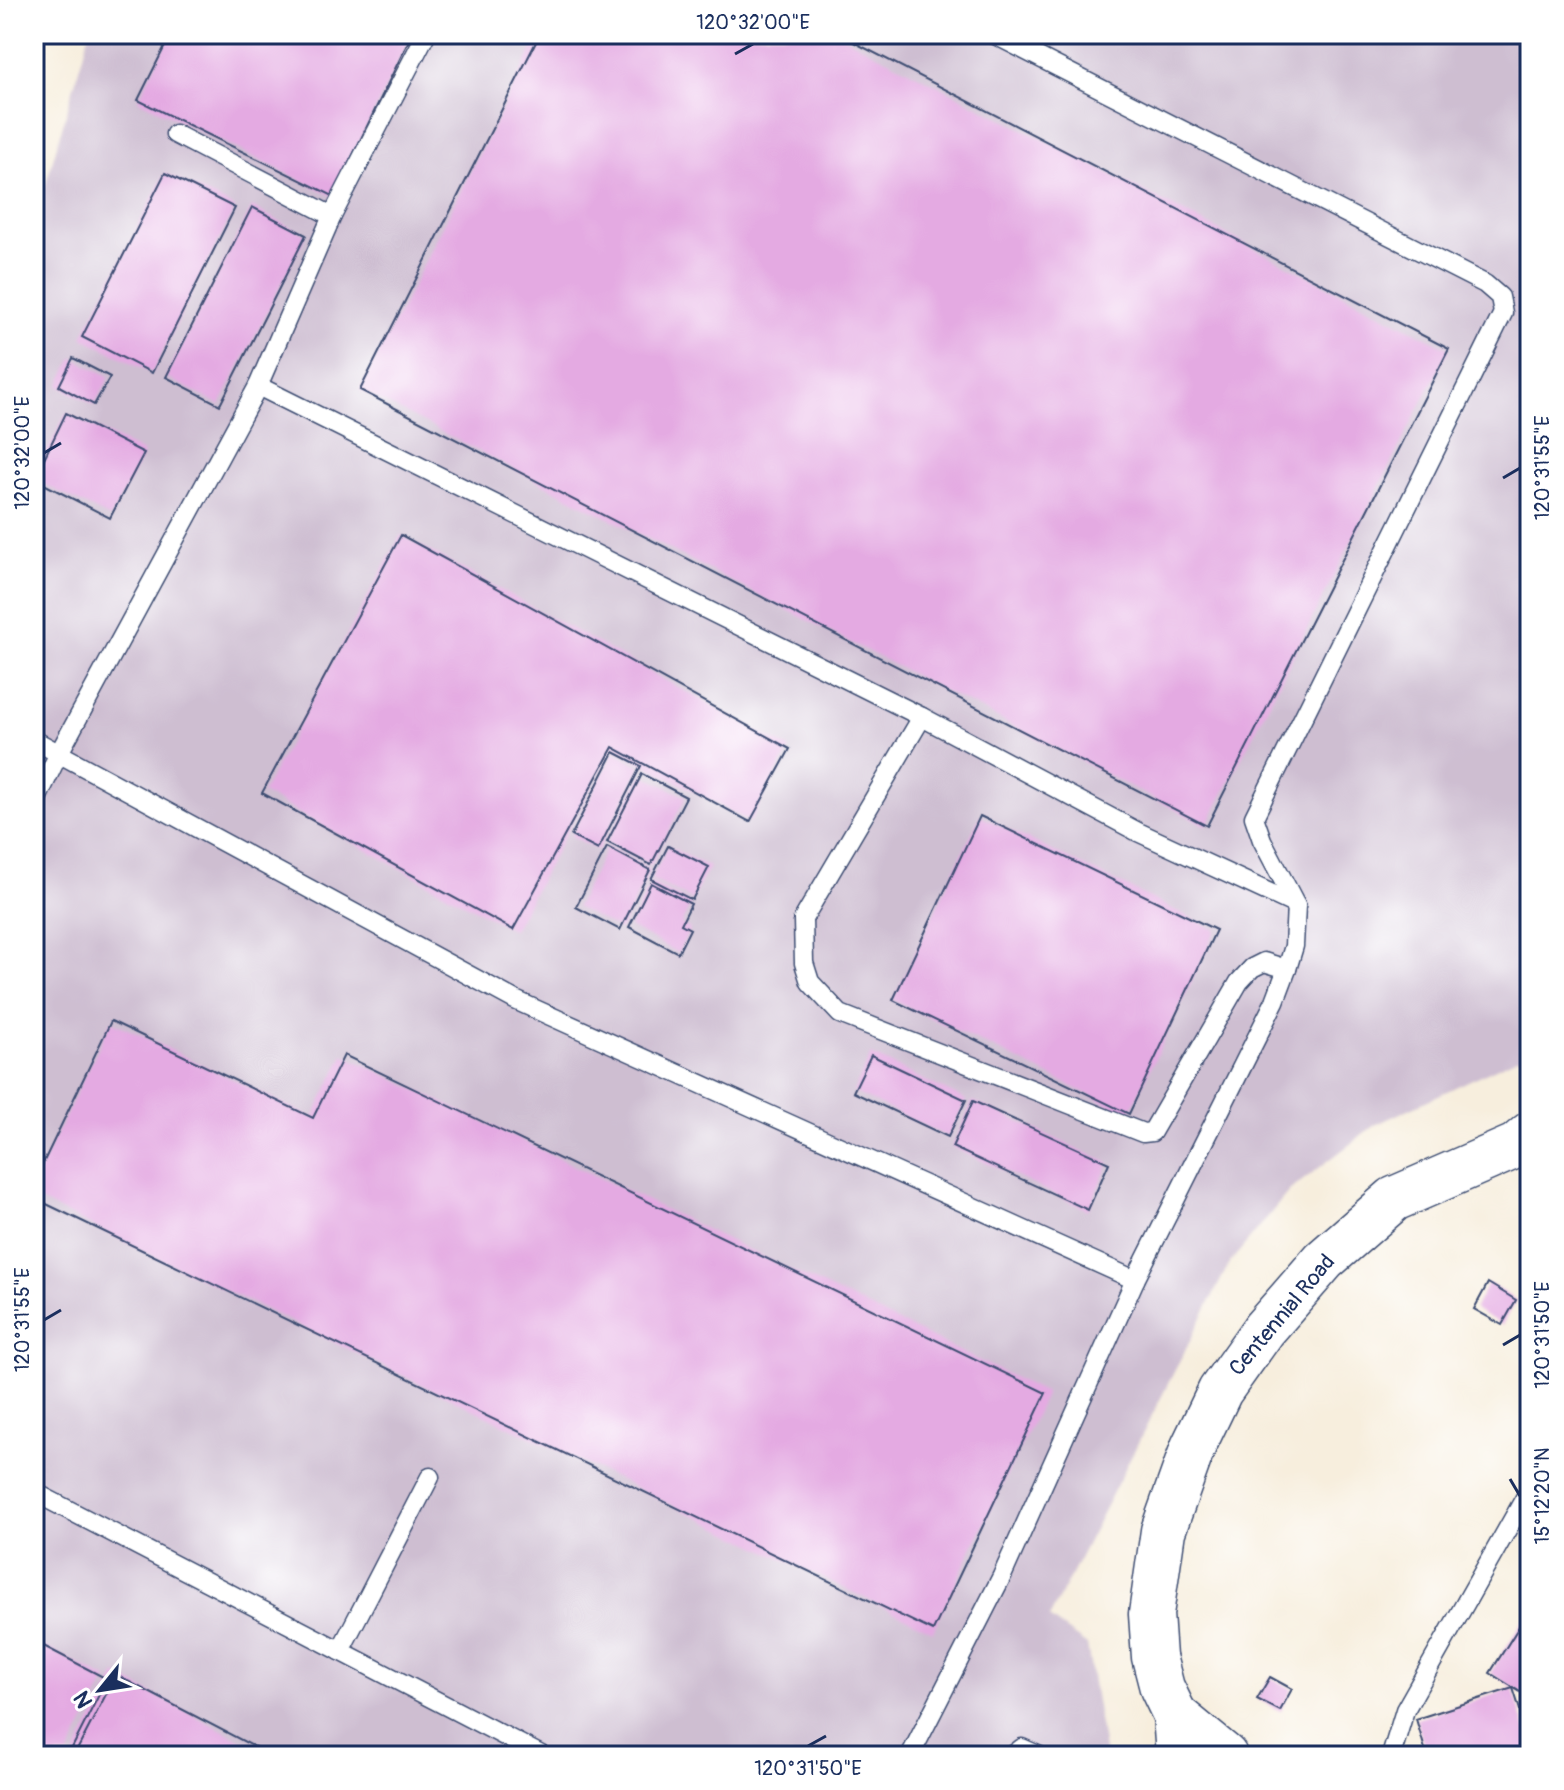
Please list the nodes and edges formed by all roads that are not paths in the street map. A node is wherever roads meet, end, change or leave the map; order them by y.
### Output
1 (426, 34) edge
2 (1003, 36) edge
3 (175, 134) dead end
4 (332, 216) junction
5 (258, 386) junction
6 (922, 717) junction
7 (34, 740) edge
8 (59, 753) junction
9 (34, 805) edge
10 (1296, 905) junction
11 (1287, 969) junction
12 (1525, 1144) edge
13 (1135, 1280) junction
14 (430, 1477) dead end
15 (1530, 1489) edge
16 (34, 1492) edge
17 (340, 1651) junction
18 (1177, 1736) edge
19 (543, 1756) edge
20 (910, 1756) edge
21 (1012, 1756) edge
22 (1040, 1756) edge
23 (1225, 1756) edge
24 (1391, 1756) edge

1 - 4 lane
2 - 10 lane
3 - 4 lane
4 - 5 lane
5 - 6 lane
5 - 8 lane
6 - 10 lane
6 - 11 lane
7 - 8 lane
8 - 9 lane
8 - 13 lane
10 - 11 lane
11 - 13 lane
12 - 18 street, Centennial Road
13 - 20 lane
14 - 17 lane
15 - 24 lane
16 - 17 lane
17 - 19 lane
18 - 23 street, Centennial Road
21 - 22 lane

